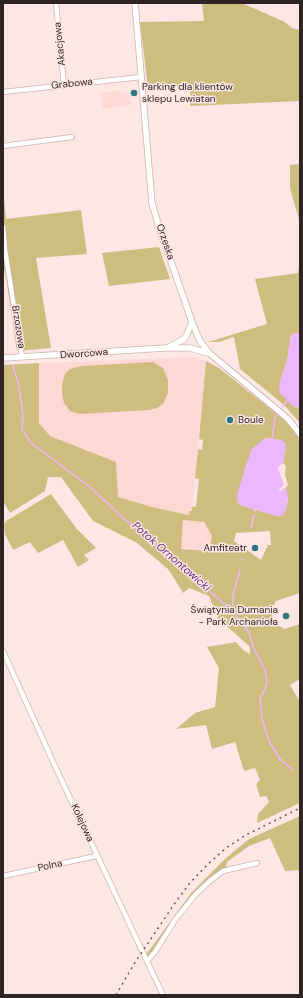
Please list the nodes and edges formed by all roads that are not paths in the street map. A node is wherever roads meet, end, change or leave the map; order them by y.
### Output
1 (56, 3) edge
2 (135, 3) edge
3 (141, 77) junction
4 (64, 85) junction
5 (3, 92) edge
6 (72, 137) dead end
7 (3, 146) edge
8 (3, 227) edge
9 (4, 250) edge
10 (192, 322) junction
11 (184, 338) junction
12 (199, 339) junction
13 (165, 348) junction
14 (189, 348) junction
15 (208, 353) junction
16 (22, 357) junction
17 (3, 358) edge
18 (300, 434) edge
19 (3, 651) edge
20 (96, 856) junction
21 (257, 863) dead end
22 (3, 876) edge
23 (147, 960) junction
24 (163, 995) edge

1 - 4 street, Akacjowa
2 - 3 street, Orzeska
3 - 4 street, Grabowa
3 - 10 street, Orzeska
4 - 5 street, Grabowa
6 - 7 street
8 - 9 street, Brzozowa
9 - 16 street, Brzozowa
10 - 11 street
10 - 12 street, Orzeska
11 - 12 street
11 - 13 street, Dworcowa
11 - 14 street
12 - 14 street
12 - 15 street, Orzeska
13 - 14 street, Dworcowa
13 - 16 street, Dworcowa
14 - 15 street, Dworcowa
15 - 18 street, Orzeska
16 - 17 street, Dworcowa
19 - 20 street, Kolejowa
20 - 22 street, Polna
20 - 23 street, Kolejowa
21 - 23 street
23 - 24 street, Kolejowa

